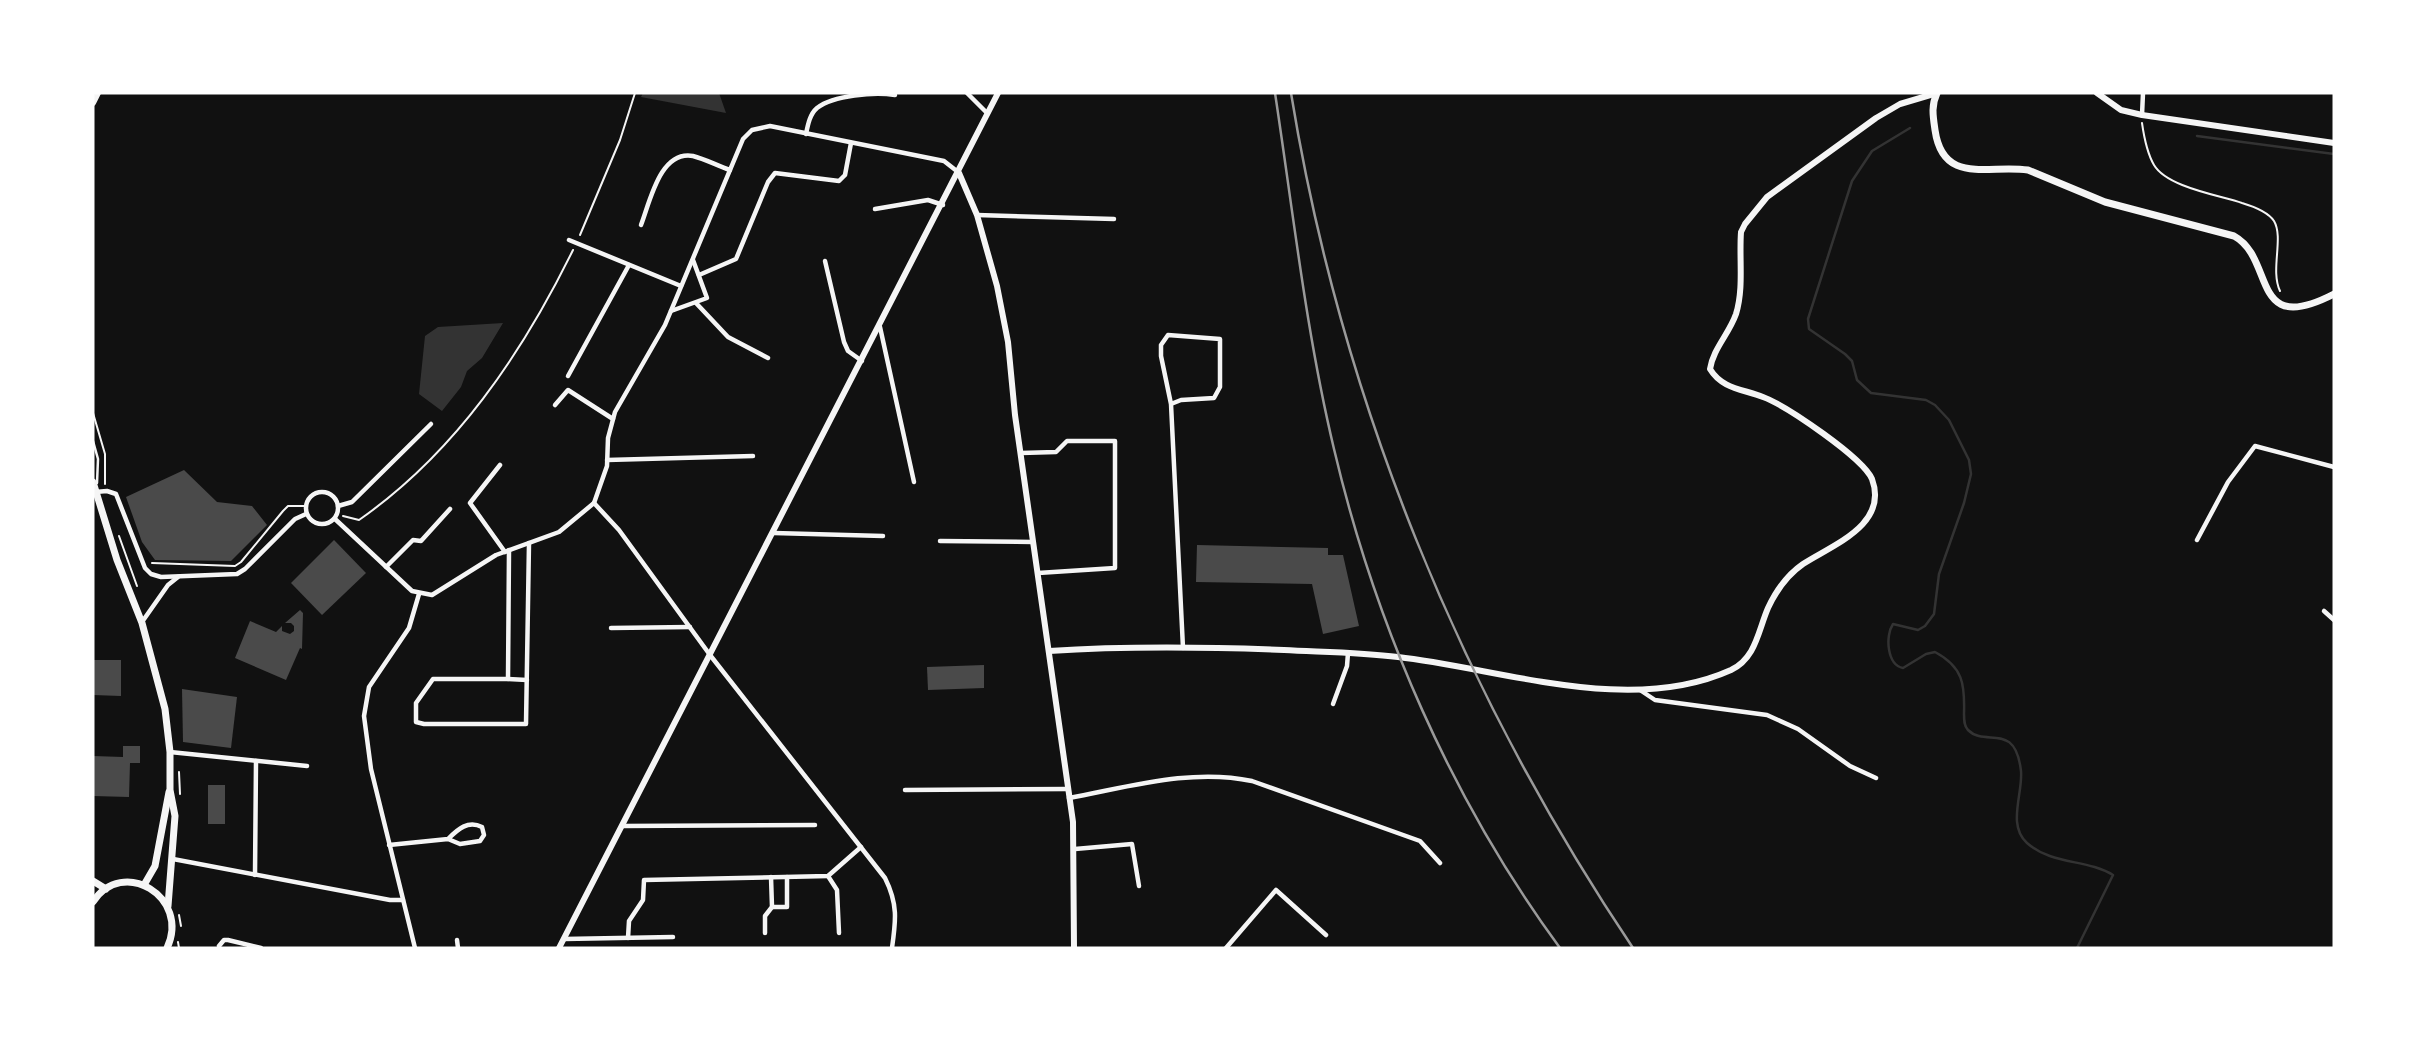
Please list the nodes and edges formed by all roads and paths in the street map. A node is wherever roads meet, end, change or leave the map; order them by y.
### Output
1 (98, 93) edge
2 (635, 93) edge
3 (967, 93) edge
4 (998, 93) edge
5 (1937, 93) edge
6 (2097, 93) edge
7 (2143, 93) edge
8 (895, 96) dead end
9 (93, 103) edge
10 (988, 114) junction
11 (2140, 115) junction
12 (806, 134) junction
13 (851, 143) junction
14 (2334, 143) edge
15 (730, 170) junction
16 (959, 173) junction
17 (943, 205) junction
18 (876, 209) dead end
19 (977, 215) junction
20 (1114, 219) dead end
21 (641, 225) dead end
22 (569, 240) dead end
23 (576, 243) junction
24 (693, 261) junction
25 (825, 261) dead end
26 (629, 265) junction
27 (699, 275) junction
28 (681, 286) junction
29 (2334, 294) edge
30 (2282, 295) dead end
31 (695, 303) junction
32 (671, 311) junction
33 (880, 327) junction
34 (768, 358) dead end
35 (862, 361) junction
36 (568, 376) dead end
37 (1171, 404) junction
38 (555, 405) dead end
39 (613, 419) junction
40 (431, 424) dead end
41 (93, 442) edge
42 (1021, 453) junction
43 (753, 456) dead end
44 (607, 460) junction
45 (500, 465) dead end
46 (2334, 467) edge
47 (93, 482) edge
48 (914, 482) dead end
49 (98, 491) edge
50 (594, 503) junction
51 (306, 506) junction
52 (338, 509) junction
53 (450, 509) dead end
54 (306, 514) junction
55 (335, 519) junction
56 (774, 533) junction
57 (883, 536) dead end
58 (2197, 540) dead end
59 (940, 541) dead end
60 (1033, 542) junction
61 (529, 543) junction
62 (507, 551) junction
63 (142, 562) junction
64 (386, 567) junction
65 (1038, 573) junction
66 (178, 576) junction
67 (419, 594) junction
68 (2323, 611) dead end
69 (2334, 620) edge
70 (142, 622) junction
71 (690, 627) junction
72 (611, 628) dead end
73 (1183, 648) junction
74 (1049, 651) junction
75 (1348, 653) junction
76 (710, 655) junction
77 (508, 679) junction
78 (527, 680) junction
79 (1639, 689) junction
80 (1333, 704) dead end
81 (170, 752) junction
82 (256, 761) junction
83 (307, 766) dead end
84 (1876, 778) dead end
85 (1068, 789) junction
86 (170, 790) junction
87 (905, 790) dead end
88 (1069, 798) junction
89 (815, 825) dead end
90 (622, 826) junction
91 (448, 839) junction
92 (390, 845) junction
93 (861, 848) junction
94 (1074, 849) junction
95 (173, 859) junction
96 (1440, 863) dead end
97 (256, 875) junction
98 (828, 876) junction
99 (771, 877) junction
100 (787, 877) junction
101 (93, 881) edge
102 (144, 885) junction
103 (1139, 887) dead end
104 (106, 889) junction
105 (402, 900) junction
106 (93, 902) edge
107 (168, 906) junction
108 (772, 907) junction
109 (765, 933) dead end
110 (839, 933) dead end
111 (1326, 935) dead end
112 (673, 937) dead end
113 (564, 939) junction
114 (628, 939) junction
115 (457, 940) dead end
116 (219, 946) dead end
117 (168, 948) edge
118 (261, 948) edge
119 (415, 948) edge
120 (458, 948) edge
121 (559, 948) edge
122 (892, 948) edge
123 (1074, 948) edge
124 (1226, 948) edge

1 - 9 street
2 - 23 path
3 - 10 street
4 - 10 street
5 - 29 main road
5 - 79 street
6 - 11 street
7 - 11 street
8 - 12 street
10 - 16 street
11 - 14 street
11 - 30 path
12 - 13 street
12 - 15 street
13 - 16 street
13 - 27 street
15 - 21 street
15 - 24 street
16 - 17 street
16 - 19 street
17 - 18 street
17 - 33 street
19 - 20 street
19 - 42 street
22 - 23 street
23 - 26 street
23 - 52 path
24 - 27 street
24 - 28 street
25 - 35 street
26 - 28 street
26 - 36 street
27 - 31 street
28 - 32 street
31 - 32 street
31 - 34 street
32 - 39 street
33 - 35 street
33 - 48 street
35 - 56 street
37 - 37 street
37 - 73 street
38 - 39 street
39 - 44 street
40 - 52 street
41 - 49 lane
42 - 60 street
42 - 65 street
43 - 44 street
44 - 50 street
45 - 62 street
46 - 58 street
47 - 49 main road
49 - 63 street
49 - 70 main road
50 - 61 street
50 - 71 street
51 - 52 street
51 - 54 street
51 - 63 path
52 - 55 street
53 - 64 street
54 - 55 street
54 - 66 street
55 - 64 street
56 - 57 street
56 - 76 street
59 - 60 street
60 - 65 street
61 - 62 street
61 - 78 street
62 - 67 street
62 - 77 street
63 - 66 street
64 - 67 street
65 - 74 street
66 - 70 street
67 - 92 street
68 - 69 street
70 - 81 main road
71 - 72 street
71 - 76 street
73 - 74 street
73 - 75 street
74 - 85 street
75 - 79 street
75 - 80 street
76 - 90 street
76 - 93 street
77 - 78 street
77 - 78 street
79 - 84 street
81 - 82 street
81 - 86 main road
82 - 83 street
82 - 97 street
85 - 87 street
85 - 88 street
86 - 95 main road
86 - 102 main road
88 - 94 street
88 - 96 street
89 - 90 street
90 - 113 street
91 - 91 street
91 - 92 street
92 - 105 street
93 - 98 street
93 - 122 street
94 - 103 street
94 - 123 street
95 - 97 street
95 - 107 main road
97 - 105 street
98 - 100 street
98 - 110 street
99 - 100 street
99 - 108 street
99 - 114 street
100 - 108 street
101 - 104 main road
102 - 104 main road
102 - 107 main road
104 - 106 main road
105 - 119 street
107 - 117 main road
108 - 109 street
111 - 124 street
112 - 114 street
113 - 114 street
113 - 121 street
115 - 120 street
116 - 118 street

